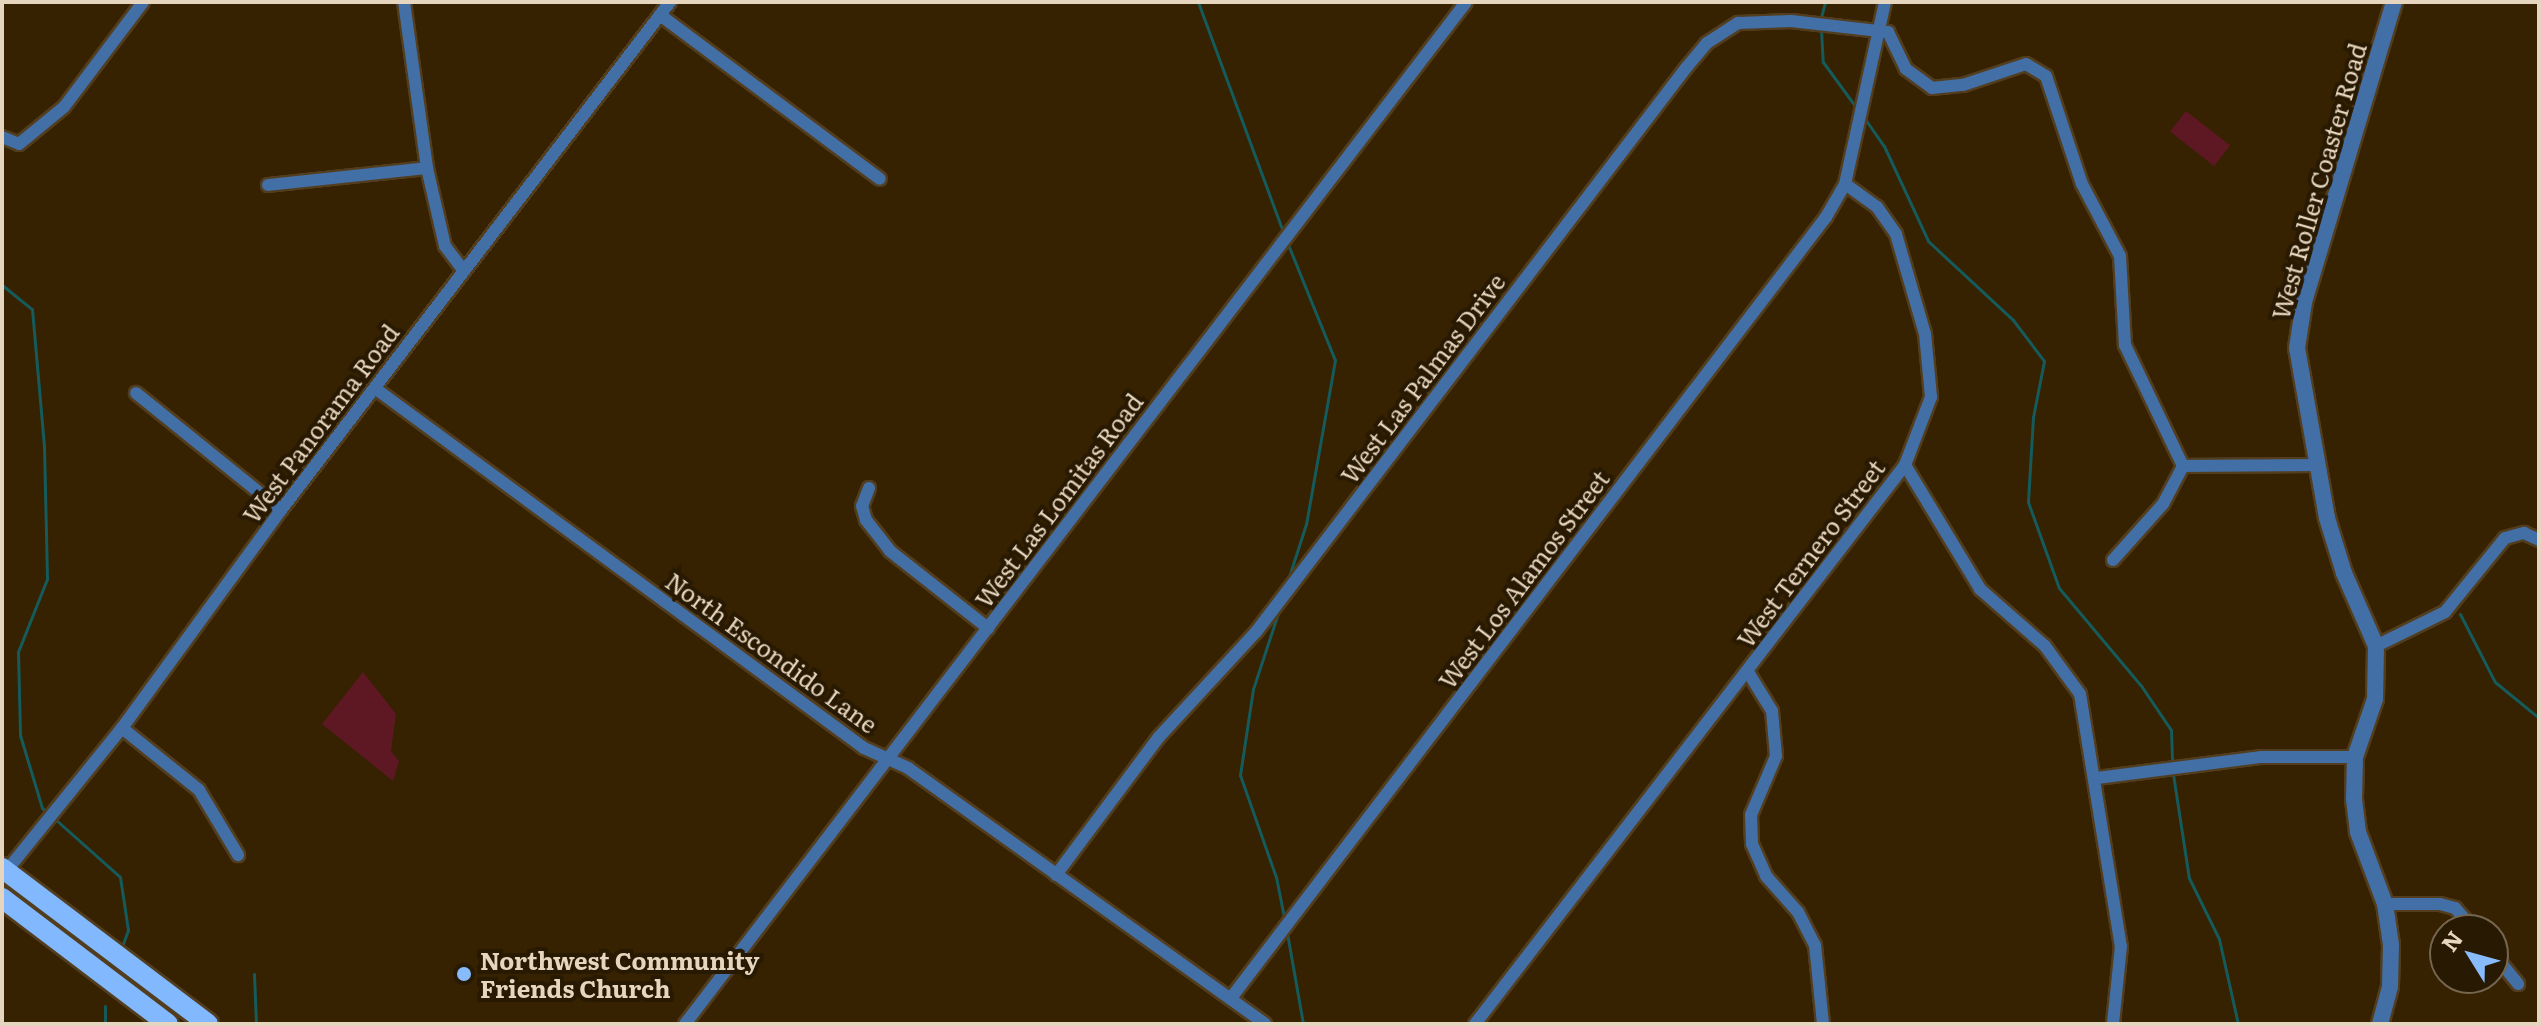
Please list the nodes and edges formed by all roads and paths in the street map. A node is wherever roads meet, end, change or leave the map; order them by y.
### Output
1 (143, 2) edge
2 (404, 2) edge
3 (670, 2) edge
4 (1885, 2) edge
5 (2394, 2) edge
6 (1459, 4) edge
7 (660, 15) junction
8 (1878, 29) junction
9 (2, 137) edge
10 (427, 168) junction
11 (880, 179) dead end
12 (1845, 184) junction
13 (268, 185) dead end
14 (463, 270) junction
15 (376, 389) junction
16 (136, 393) dead end
17 (1905, 465) junction
18 (2314, 465) junction
19 (2183, 466) junction
20 (869, 488) dead end
21 (281, 510) junction
22 (2539, 540) edge
23 (2113, 560) dead end
24 (988, 628) junction
25 (2376, 646) junction
26 (1748, 672) junction
27 (122, 728) junction
28 (2355, 757) junction
29 (889, 759) junction
30 (2097, 778) junction
31 (238, 855) dead end
32 (3, 872) edge
33 (1056, 875) junction
34 (2, 898) edge
35 (2385, 904) junction
36 (2460, 914) edge
37 (2509, 973) edge
38 (2518, 984) dead end
39 (1231, 998) junction
40 (168, 1024) edge
41 (208, 1024) edge
42 (685, 1024) edge
43 (1265, 1024) edge
44 (1475, 1024) edge
45 (1823, 1024) edge
46 (2113, 1024) edge
47 (2380, 1024) edge

1 - 9 street
2 - 10 street
3 - 7 street, West Panorama Road
4 - 8 street
5 - 18 street, West Roller Coaster Road
6 - 24 street, West Las Lomitas Road
7 - 11 street
7 - 14 street, West Panorama Road
8 - 12 street
8 - 19 street
8 - 33 street, West Las Palmas Drive
10 - 13 street
10 - 14 street
12 - 17 street, West Ternero Street
12 - 39 street, West Los Alamos Street
14 - 15 street, West Panorama Road
15 - 21 street, West Panorama Road
15 - 29 street, North Escondido Lane
16 - 21 street
17 - 26 street, West Ternero Street
17 - 30 street
18 - 19 street
18 - 25 street, West Roller Coaster Road
19 - 23 street
20 - 24 street
21 - 27 street, West Panorama Road
22 - 25 street
24 - 29 street, West Las Lomitas Road
25 - 28 street, West Roller Coaster Road
26 - 44 street, West Ternero Street
26 - 45 street
27 - 31 street
27 - 32 street, West Panorama Road
28 - 30 street
28 - 35 street, West Roller Coaster Road
29 - 33 street, North Escondido Lane
29 - 42 street, West Las Lomitas Road
30 - 46 street
32 - 41 main road
33 - 39 street, North Escondido Lane
34 - 40 main road
35 - 36 street
35 - 47 street, West Roller Coaster Road
37 - 38 street
39 - 43 street, North Escondido Lane

